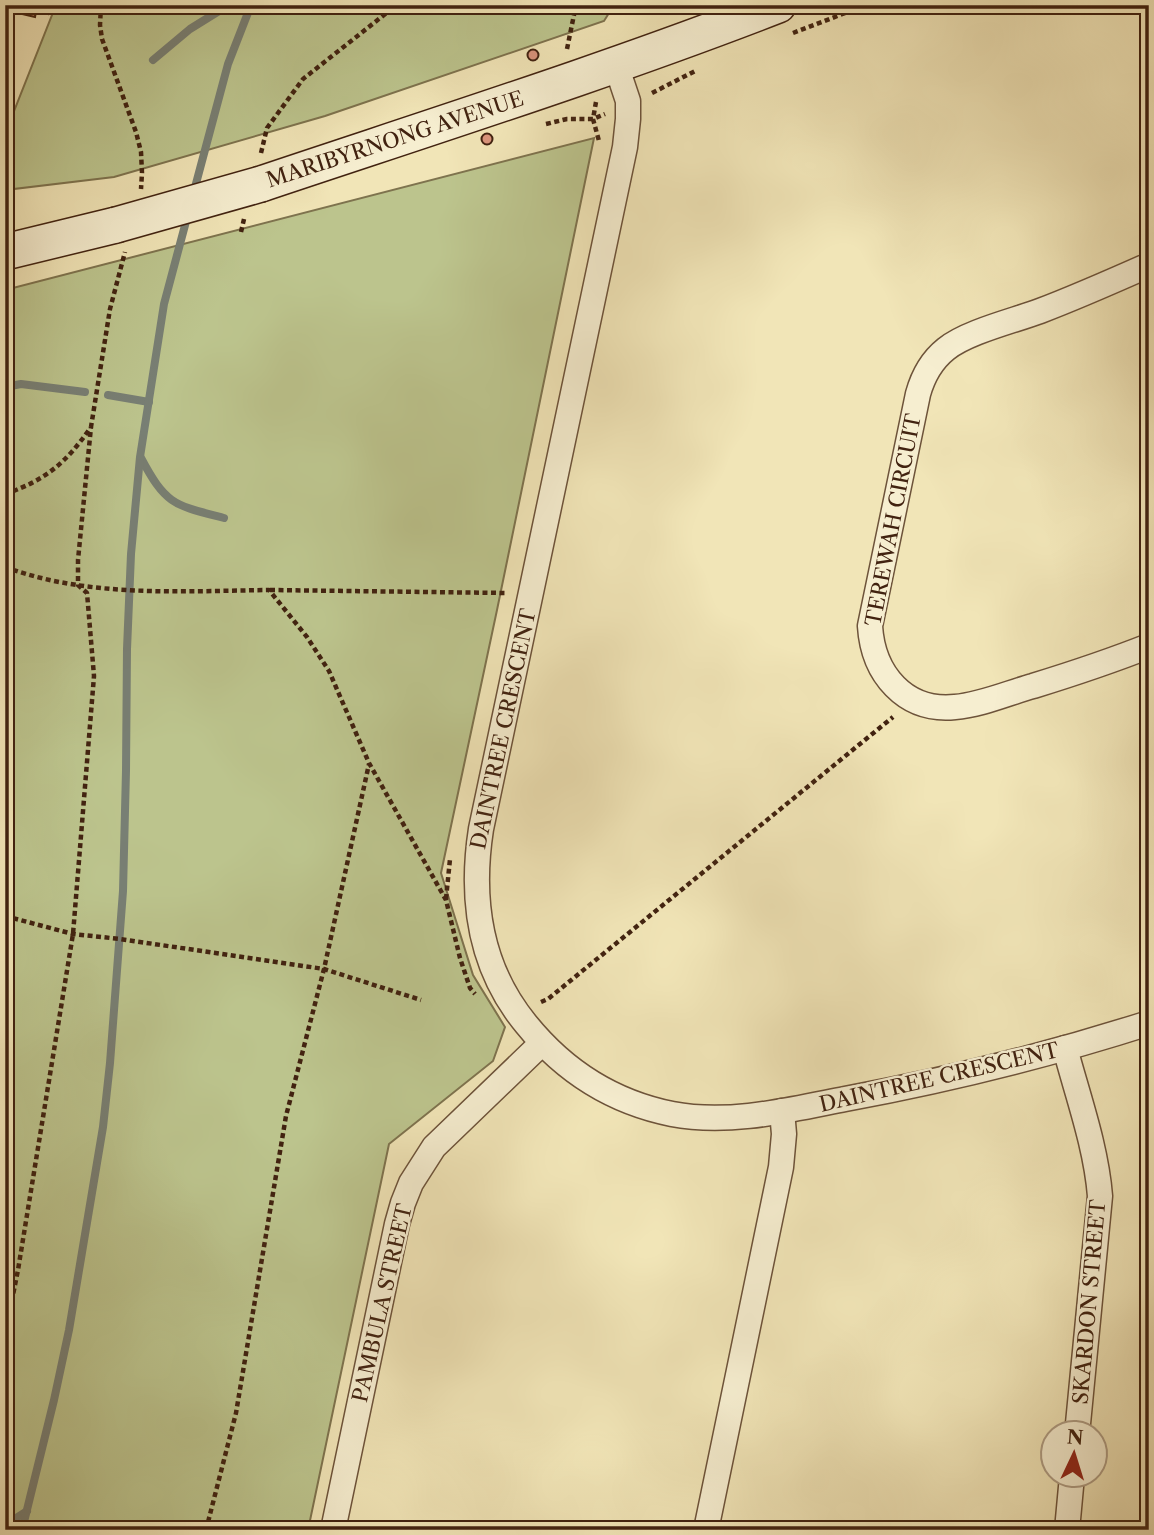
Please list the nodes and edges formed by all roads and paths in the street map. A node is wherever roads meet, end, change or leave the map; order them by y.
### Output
1 (101, 5) edge
2 (399, 5) edge
3 (576, 5) edge
4 (778, 5) edge
5 (567, 49) dead end
6 (616, 65) junction
7 (267, 128) dead end
8 (140, 194) dead end
9 (121, 235) junction
10 (5, 252) edge
11 (1149, 265) edge
12 (91, 427) junction
13 (5, 494) edge
14 (5, 567) edge
15 (78, 585) junction
16 (269, 590) junction
17 (530, 598) junction
18 (1149, 646) edge
19 (915, 700) junction
20 (369, 762) junction
21 (5, 916) edge
22 (73, 934) junction
23 (324, 970) junction
24 (476, 996) dead end
25 (421, 1000) dead end
26 (519, 1016) junction
27 (1149, 1023) edge
28 (541, 1044) junction
29 (1065, 1048) junction
30 (782, 1111) junction
31 (5, 1335) edge
32 (1078, 1420) edge
33 (1070, 1490) edge
34 (206, 1530) edge
35 (332, 1530) edge
36 (706, 1530) edge
37 (1066, 1530) edge

1 - 8 path
2 - 7 path
3 - 5 path
4 - 6 street, MARIBYRNONG AVENUE
6 - 9 street, MARIBYRNONG AVENUE, bridge
6 - 17 street, DAINTREE CRESCENT
9 - 10 street, MARIBYRNONG AVENUE
9 - 12 path
11 - 19 street, TEREWAH CIRCUIT
12 - 13 path
12 - 15 path
14 - 15 path
15 - 16 path
15 - 22 path
16 - 17 path
16 - 20 path
17 - 26 street, DAINTREE CRESCENT
18 - 19 street, TEREWAH CIRCUIT
19 - 26 path
20 - 23 path
20 - 24 path
21 - 22 path
22 - 23 path
22 - 31 path
23 - 25 path
23 - 34 path
26 - 28 street, DAINTREE CRESCENT
27 - 29 street, DAINTREE CRESCENT
28 - 30 street, DAINTREE CRESCENT
28 - 35 street, PAMBULA STREET
29 - 30 street, DAINTREE CRESCENT
29 - 32 street, SKARDON STREET
30 - 36 street
33 - 37 street

